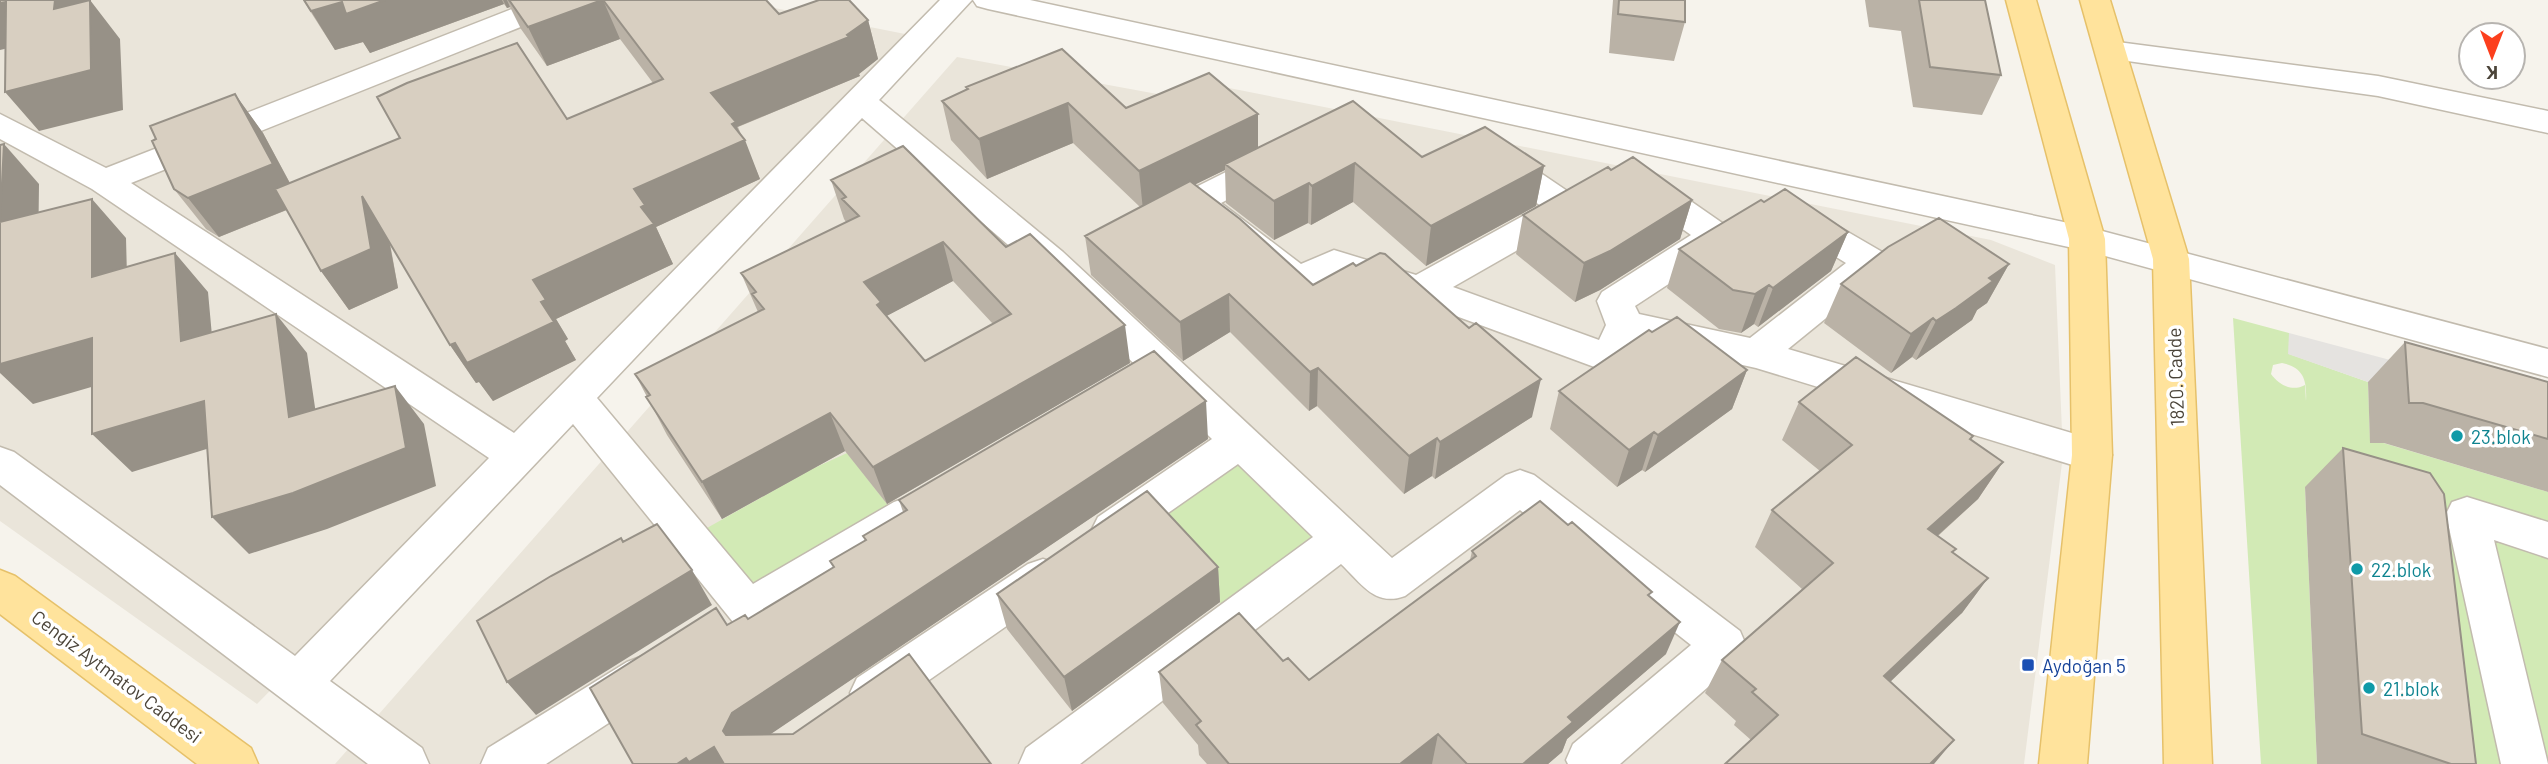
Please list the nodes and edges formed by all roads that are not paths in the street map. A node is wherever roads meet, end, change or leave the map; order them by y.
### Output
1 (562, 0) edge
2 (957, 0) edge
3 (988, 0) edge
4 (2021, 0) edge
5 (2095, 0) edge
6 (2110, 50) junction
7 (1413, 93) junction
8 (860, 100) junction
9 (1480, 108) junction
10 (1364, 117) edge
11 (2548, 122) edge
12 (0, 125) edge
13 (1626, 139) junction
14 (1304, 147) edge
15 (1778, 172) junction
16 (104, 181) junction
17 (2087, 239) junction
18 (2171, 260) junction
19 (1420, 289) junction
20 (1625, 325) junction
21 (1756, 354) junction
22 (2548, 363) edge
23 (1161, 366) junction
24 (1126, 387) edge
25 (573, 397) junction
26 (1240, 441) junction
27 (2092, 455) junction
28 (517, 456) junction
29 (0, 463) edge
30 (936, 498) edge
31 (1343, 539) junction
32 (2548, 540) edge
33 (0, 589) edge
34 (713, 631) junction
35 (298, 683) junction
36 (839, 717) edge
37 (234, 764) edge
38 (405, 764) edge
39 (505, 764) edge
40 (1043, 764) edge
41 (1592, 764) edge
42 (2063, 764) edge
43 (2188, 764) edge
44 (2525, 764) edge

1 - 16 street
2 - 8 street
3 - 7 street
4 - 17 main road
5 - 6 main road, 1820. Cadde
6 - 11 street
6 - 18 main road, 1820. Cadde
7 - 9 street
7 - 10 street
8 - 23 street
8 - 25 street
9 - 13 street
9 - 19 street
12 - 16 street
13 - 15 street
13 - 20 street
14 - 19 street
15 - 17 street
15 - 21 street
16 - 28 street
17 - 18 street
17 - 27 main road
18 - 22 street
18 - 43 main road, 1820. Cadde
19 - 20 street
20 - 21 street
21 - 27 street
23 - 24 street
23 - 26 street
25 - 28 street
25 - 34 street
26 - 31 street
26 - 36 street
27 - 42 main road
28 - 35 street
29 - 35 street
30 - 34 street
31 - 40 street
31 - 41 street
32 - 44 street
33 - 37 main road, Cengiz Aytmatov Caddesi
34 - 39 street
35 - 38 street

